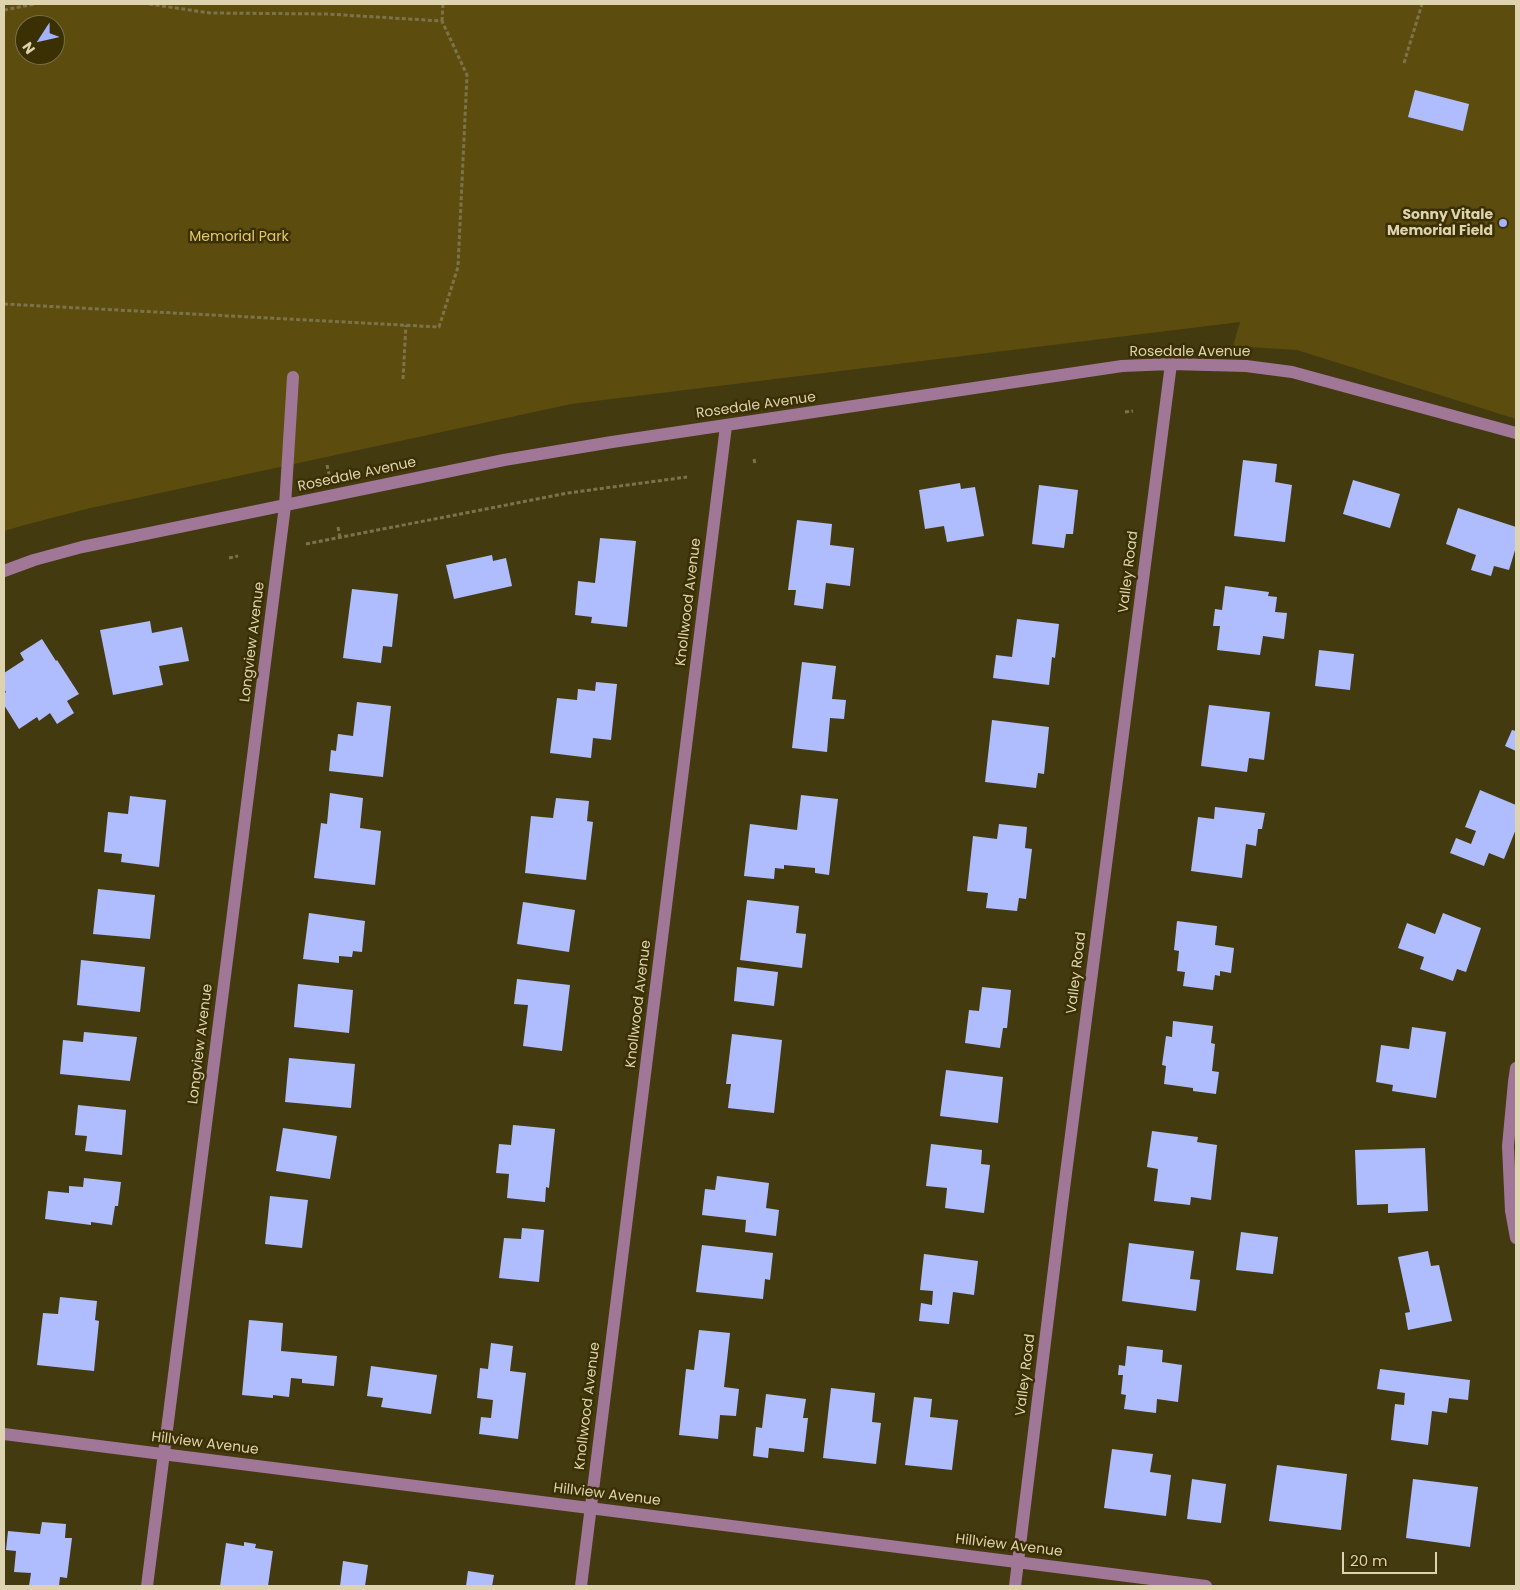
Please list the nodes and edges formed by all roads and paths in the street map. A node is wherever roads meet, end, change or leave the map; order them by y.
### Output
1 (35, 4) edge
2 (149, 4) edge
3 (443, 4) edge
4 (1422, 4) edge
5 (4, 10) edge
6 (442, 21) junction
7 (1404, 62) dead end
8 (4, 304) edge
9 (406, 325) junction
10 (1171, 364) junction
11 (293, 377) dead end
12 (403, 379) dead end
13 (1133, 411) dead end
14 (1125, 412) dead end
15 (726, 426) junction
16 (1516, 433) edge
17 (327, 465) dead end
18 (329, 475) dead end
19 (687, 477) dead end
20 (285, 506) junction
21 (338, 527) dead end
22 (340, 538) junction
23 (306, 544) dead end
24 (238, 556) dead end
25 (229, 558) dead end
26 (4, 571) edge
27 (1516, 1068) edge
28 (1516, 1238) edge
29 (4, 1434) edge
30 (164, 1454) junction
31 (591, 1508) junction
32 (1018, 1562) junction
33 (147, 1586) edge
34 (581, 1586) edge
35 (1015, 1586) edge
36 (1206, 1586) edge

1 - 5 path
2 - 6 path
3 - 6 path
4 - 7 path
6 - 9 path
8 - 9 path
9 - 12 path
10 - 15 street, Rosedale Avenue
10 - 16 street, Rosedale Avenue
10 - 32 street, Valley Road
11 - 20 street, Longview Avenue
13 - 14 path
15 - 20 street, Rosedale Avenue
15 - 31 street, Knollwood Avenue
17 - 18 path
19 - 22 path
20 - 26 street, Rosedale Avenue
20 - 30 street, Longview Avenue
21 - 22 path
22 - 23 path
24 - 25 path
27 - 28 street
29 - 30 street, Hillview Avenue
30 - 31 street, Hillview Avenue
30 - 33 street, Longview Avenue
31 - 32 street, Hillview Avenue
31 - 34 street, Knollwood Avenue
32 - 35 street, Valley Road
32 - 36 street, Hillview Avenue

